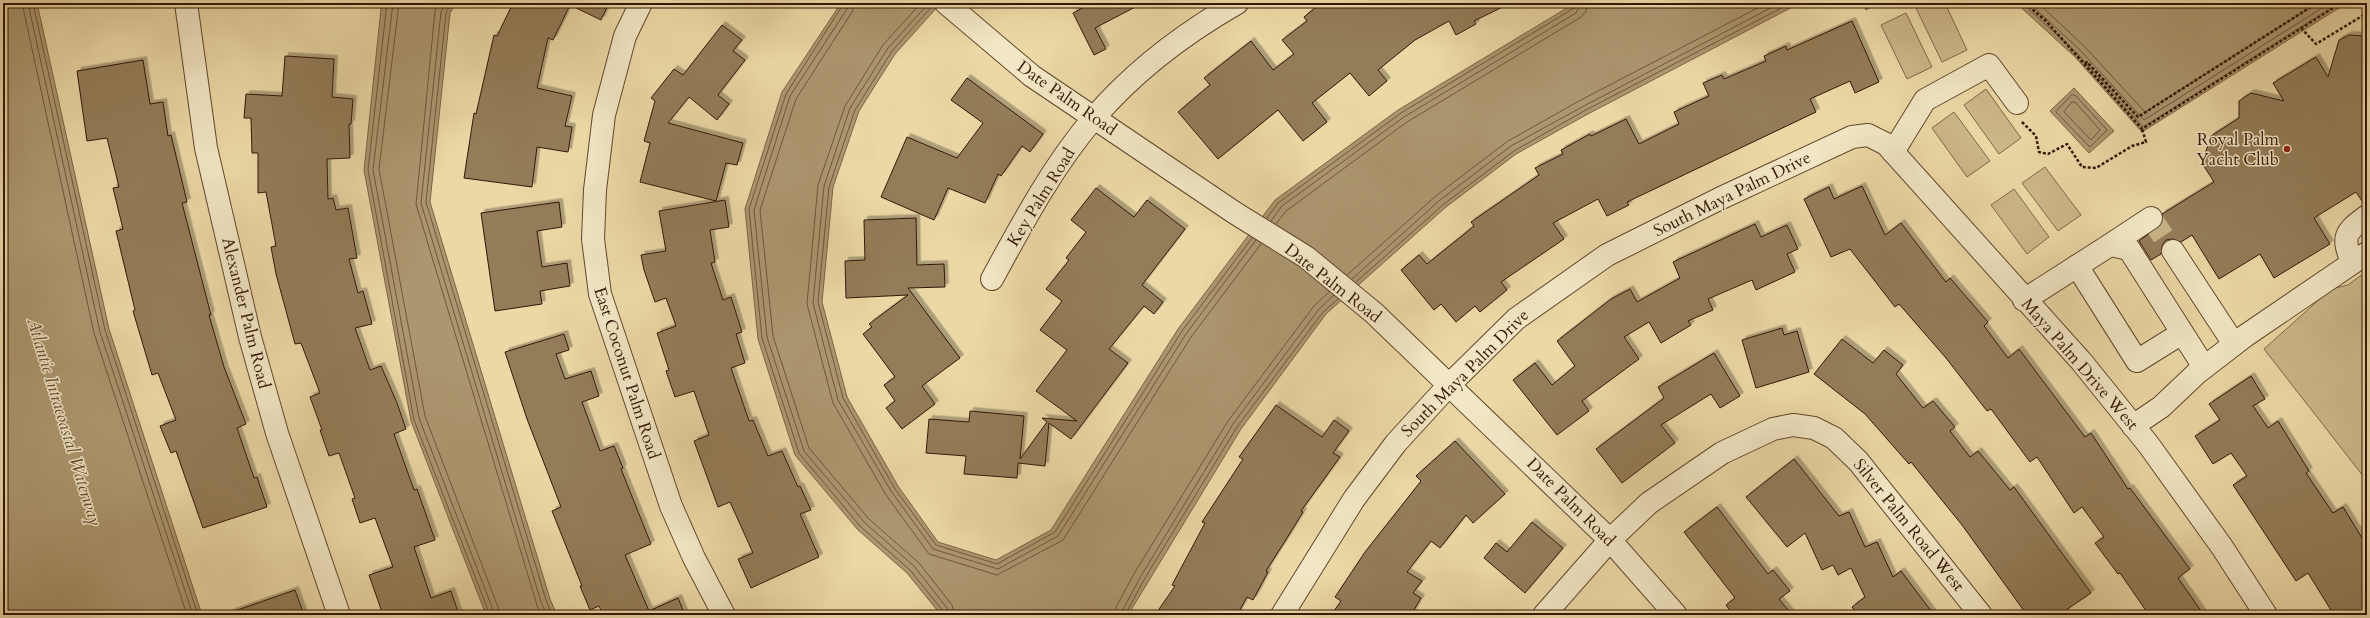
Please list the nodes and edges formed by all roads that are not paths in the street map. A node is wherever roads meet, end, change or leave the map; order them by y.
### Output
1 (186, 3) edge
2 (641, 3) edge
3 (1236, 3) edge
4 (954, 10) edge
5 (2017, 103) road end
6 (1094, 118) junction
7 (1868, 135) joint
8 (1893, 152) junction
9 (2367, 216) edge
10 (2151, 218) dead end
11 (2110, 245) junction
12 (2173, 251) tunnel mouth
13 (2359, 258) edge
14 (2077, 266) junction
15 (992, 279) dead end
16 (2024, 300) junction
17 (2182, 333) junction
18 (2234, 344) junction
19 (2204, 367) junction
20 (1450, 384) junction
21 (2134, 426) junction
22 (1610, 540) junction
23 (339, 615) edge
24 (724, 615) edge
25 (1282, 615) edge
26 (1544, 615) edge
27 (1676, 615) edge
28 (1981, 615) edge
29 (2266, 615) edge

1 - 23 street, Alexander Palm Road
2 - 24 street, East Coconut Palm Road
3 - 6 street, Key Palm Road
4 - 6 street, Date Palm Road
5 - 8 street
6 - 15 street, Key Palm Road
6 - 20 street, Date Palm Road
7 - 8 street, Maya Palm Drive West
7 - 20 street, South Maya Palm Drive
8 - 16 street, Maya Palm Drive West
9 - 13 street
10 - 11 street
11 - 14 street
11 - 17 street
12 - 18 street
13 - 18 street
14 - 16 street
14 - 17 street
16 - 21 street, Maya Palm Drive West
17 - 19 street
18 - 19 street
19 - 21 street
20 - 22 street, Date Palm Road
20 - 25 street, South Maya Palm Drive
21 - 29 street, Maya Palm Drive West
22 - 26 street, Silver Palm Road West
22 - 27 street, Date Palm Road
22 - 28 street, Silver Palm Road West

